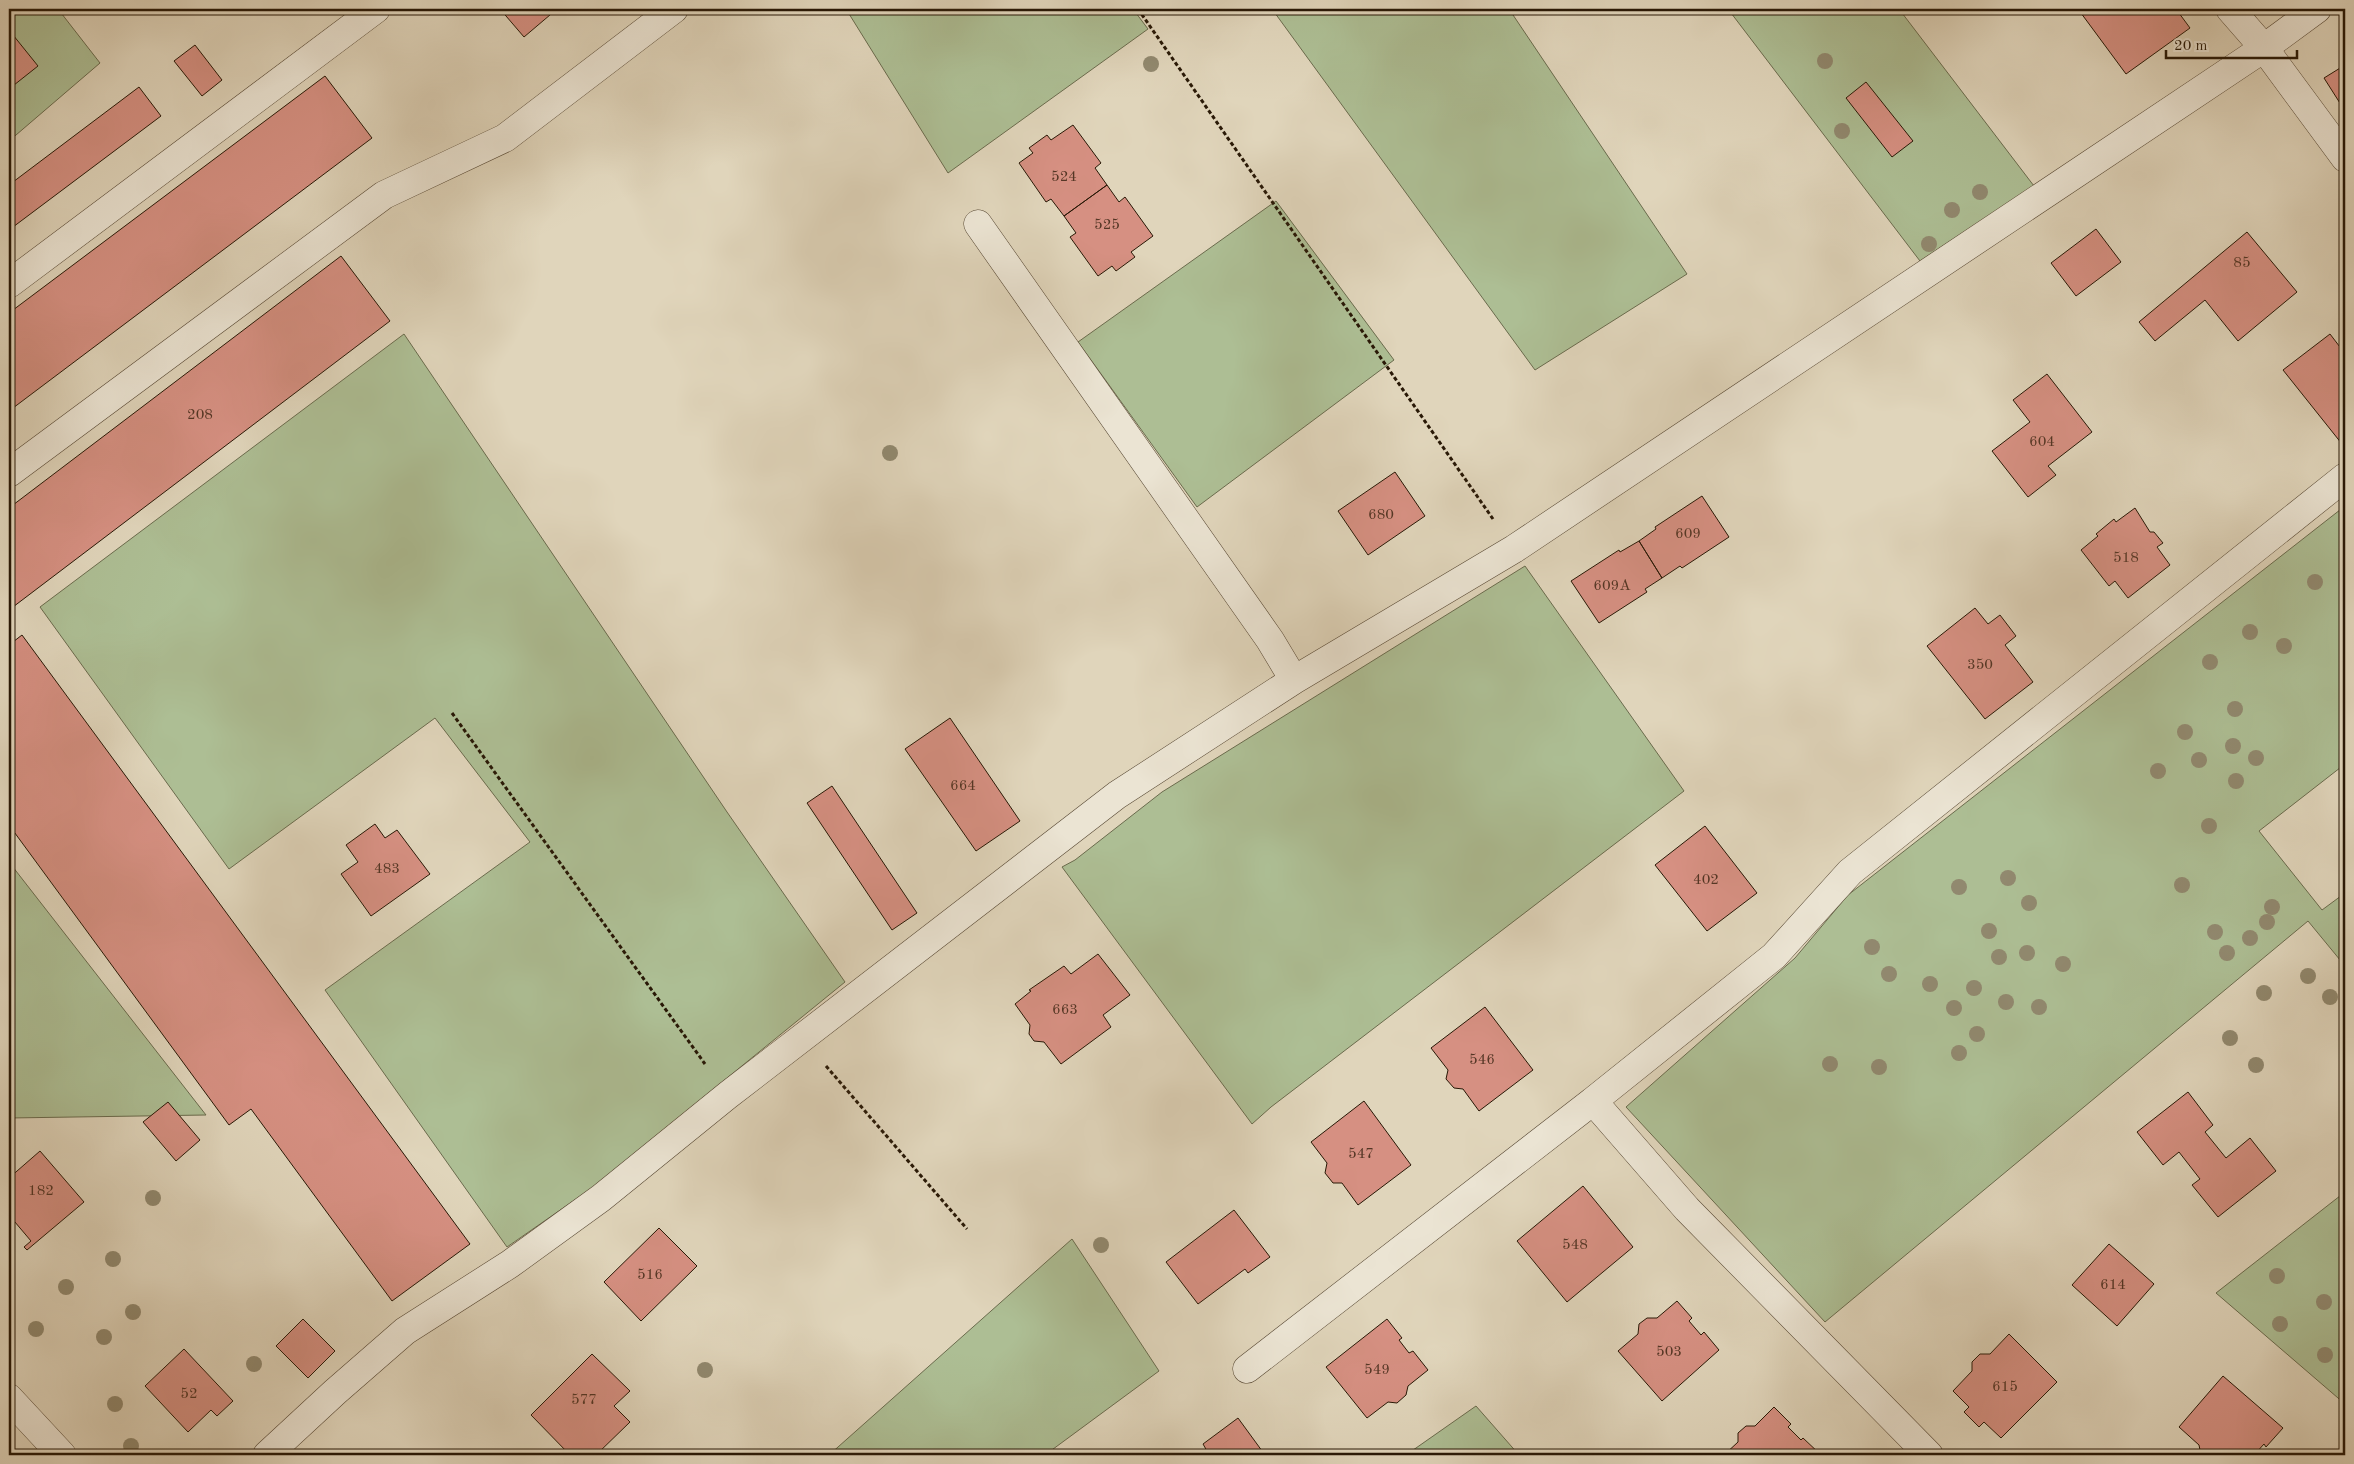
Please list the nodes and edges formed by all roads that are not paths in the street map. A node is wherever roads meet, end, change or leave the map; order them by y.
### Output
1 (376, 9) edge
2 (674, 9) edge
3 (2230, 9) edge
4 (2316, 9) edge
5 (2264, 48) junction
6 (2345, 158) edge
7 (978, 224) dead end
8 (9, 284) edge
9 (9, 473) edge
10 (2345, 477) edge
11 (1294, 680) junction
12 (1593, 1101) junction
13 (1247, 1369) dead end
14 (9, 1398) edge
15 (62, 1455) edge
16 (267, 1455) edge
17 (1929, 1455) edge

1 - 8 street
2 - 9 street
3 - 5 street
4 - 5 street
5 - 6 street
5 - 11 street
7 - 11 street
10 - 12 street
11 - 16 street
12 - 13 street
12 - 17 street
14 - 15 street

